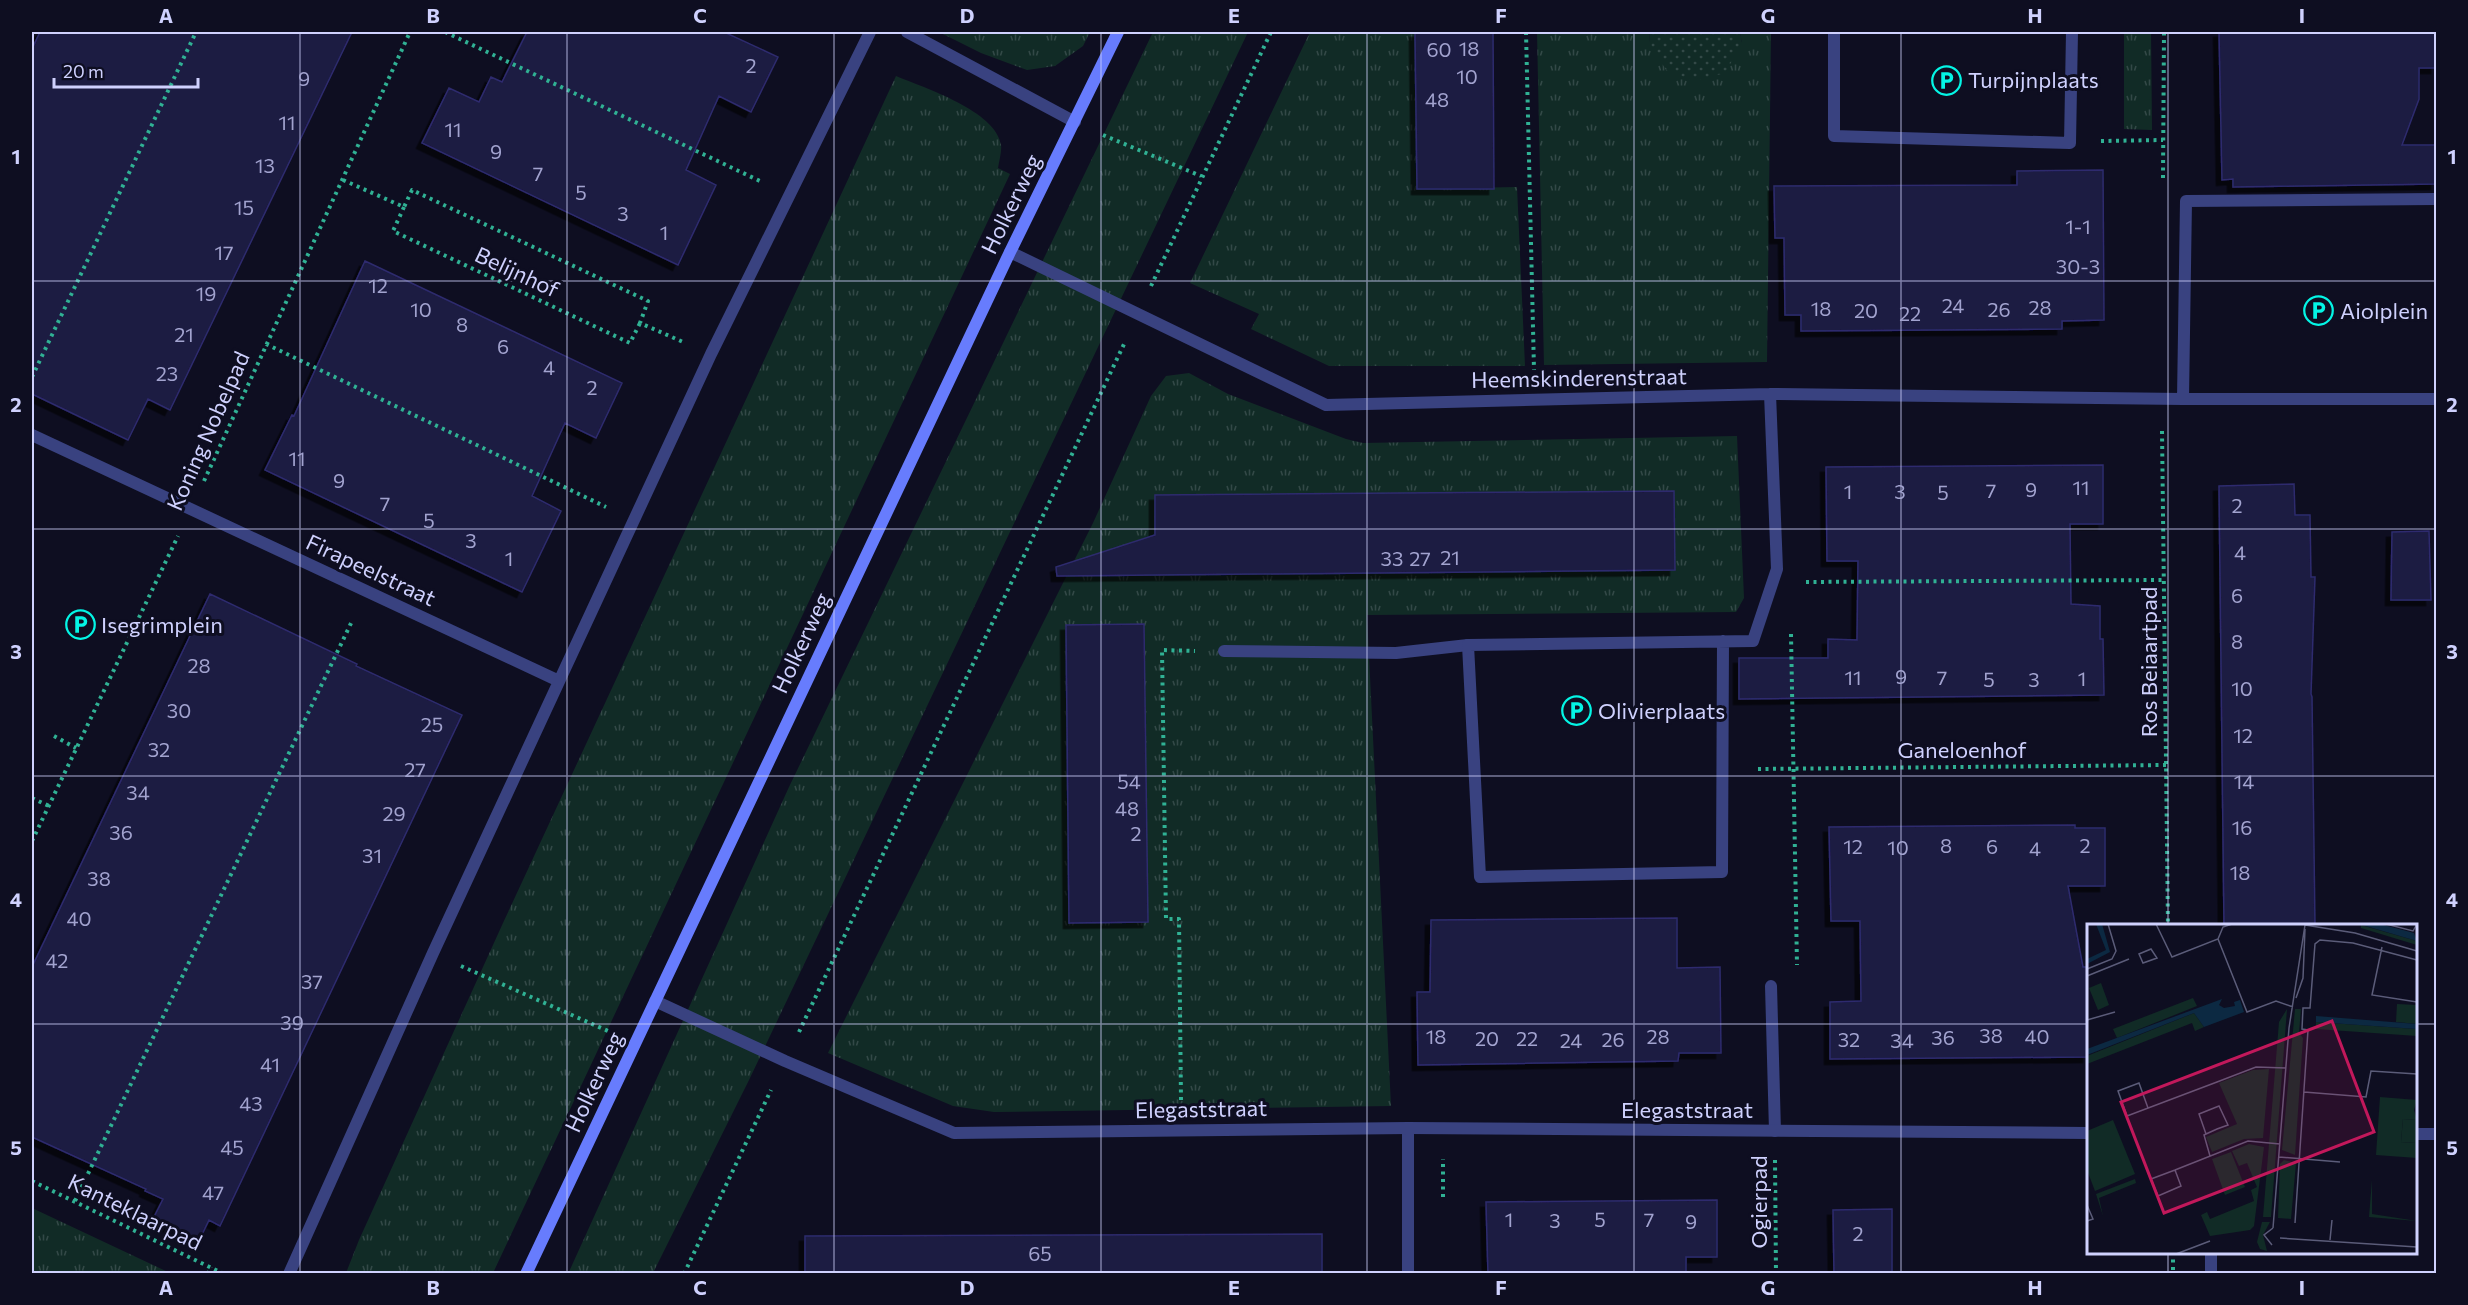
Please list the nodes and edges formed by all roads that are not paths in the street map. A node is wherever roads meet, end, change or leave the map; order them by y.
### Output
1 (870, 32) edge
2 (907, 32) edge
3 (1118, 32) edge
4 (1834, 32) edge
5 (2072, 32) edge
6 (1075, 123) junction
7 (2436, 199) edge
8 (1010, 252) junction
9 (1770, 394) junction
10 (2183, 399) junction
11 (2436, 399) edge
12 (32, 435) edge
13 (1723, 641) junction
14 (1468, 645) junction
15 (1224, 651) road end
16 (559, 681) junction
17 (1771, 986) dead end
18 (655, 1001) junction
19 (1408, 1128) junction
20 (1775, 1131) junction
21 (2087, 1133) edge
22 (2417, 1134) edge
23 (2436, 1134) edge
24 (2211, 1254) edge
25 (289, 1274) edge
26 (525, 1274) edge
27 (1407, 1274) edge
28 (2211, 1274) edge

1 - 16 street
2 - 6 street
3 - 6 street, Holkerweg
4 - 5 street
6 - 8 street, Holkerweg
7 - 10 street
8 - 9 street, Heemskinderenstraat
8 - 18 street, Holkerweg
9 - 10 street, Heemskinderenstraat
9 - 13 street
10 - 11 street
12 - 16 street, Firapeelstraat
13 - 14 street
13 - 14 street
14 - 15 street
16 - 25 street
17 - 20 street, Elegaststraat
18 - 19 street, Elegaststraat
18 - 26 street, Holkerweg
19 - 20 street, Elegaststraat
19 - 27 street
20 - 21 street, Elegaststraat
22 - 23 street
24 - 28 street

